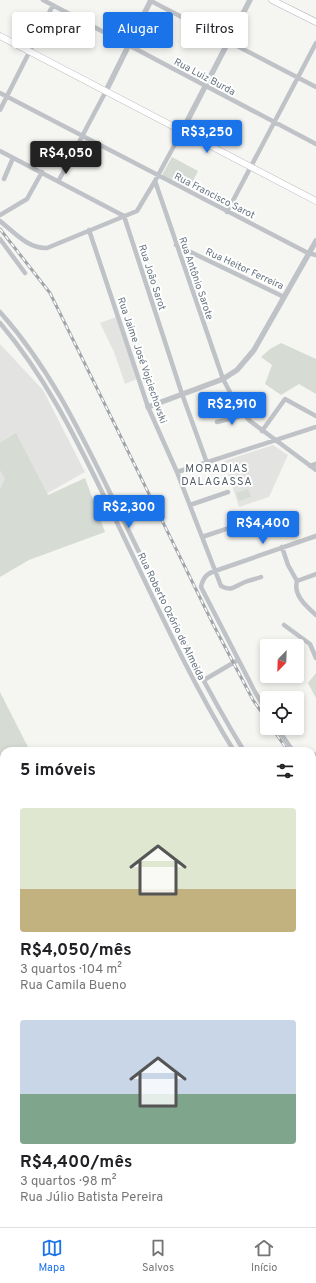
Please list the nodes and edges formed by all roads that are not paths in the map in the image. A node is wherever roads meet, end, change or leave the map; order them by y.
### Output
1 (43, 0) edge
2 (151, 0) edge
3 (250, 0) edge
4 (272, 0) edge
5 (53, 5) junction
6 (145, 12) edge
7 (244, 12) edge
8 (181, 16) edge
9 (316, 22) edge
10 (103, 31) edge
11 (0, 36) edge
12 (316, 43) edge
13 (128, 48) edge
14 (134, 48) edge
15 (224, 48) edge
16 (242, 48) edge
17 (29, 51) junction
18 (298, 77) junction
19 (205, 87) junction
20 (316, 87) edge
21 (106, 91) junction
22 (0, 93) edge
23 (7, 96) junction
24 (0, 110) edge
25 (274, 123) junction
26 (182, 131) junction
27 (82, 135) junction
28 (316, 144) edge
29 (0, 150) edge
30 (13, 158) junction
31 (251, 167) junction
32 (42, 172) junction
33 (158, 176) junction
34 (4, 179) dead end
35 (59, 180) junction
36 (155, 181) junction
37 (316, 201) edge
38 (227, 212) junction
39 (0, 215) edge
40 (124, 216) junction
41 (0, 221) edge
42 (89, 230) junction
43 (0, 239) edge
44 (316, 241) edge
45 (176, 245) junction
46 (308, 254) junction
47 (316, 255) edge
48 (25, 274) dead end
49 (284, 297) junction
50 (0, 312) edge
51 (0, 323) edge
52 (27, 345) junction
53 (21, 349) junction
54 (223, 379) junction
55 (53, 382) junction
56 (47, 387) junction
57 (182, 394) junction
58 (148, 407) junction
59 (68, 408) junction
60 (62, 411) junction
61 (244, 415) junction
62 (316, 416) edge
63 (75, 422) junction
64 (217, 422) dead end
65 (69, 425) junction
66 (316, 427) edge
67 (262, 431) junction
68 (274, 441) junction
69 (206, 463) junction
70 (316, 464) edge
71 (310, 466) junction
72 (316, 470) edge
73 (177, 472) junction
74 (228, 492) dead end
75 (190, 505) junction
76 (121, 515) junction
77 (262, 517) dead end
78 (115, 518) junction
79 (131, 535) junction
80 (316, 536) edge
81 (124, 537) junction
82 (202, 538) junction
83 (282, 547) junction
84 (215, 571) junction
85 (316, 574) edge
86 (261, 577) dead end
87 (296, 581) junction
88 (316, 615) edge
89 (284, 625) dead end
90 (316, 658) edge
91 (238, 660) junction
92 (204, 680) junction
93 (260, 699) edge
94 (282, 735) edge
95 (232, 747) edge
96 (242, 747) edge
97 (290, 747) edge

1 - 5 street, Rua Luiz Burda
2 - 6 street
2 - 8 street
3 - 7 street
4 - 9 main road
5 - 10 street, Rua Luiz Burda
5 - 17 street
11 - 17 main road
12 - 18 street
13 - 21 street
14 - 19 street, Rua Luiz Burda
15 - 19 street
16 - 18 street
17 - 21 main road
17 - 23 street
18 - 20 street
18 - 25 street
19 - 25 street, Rua Luiz Burda
19 - 26 street
21 - 26 main road
21 - 27 street
22 - 23 street, Rua Francisco Sarot
23 - 24 street
23 - 27 street, Rua Francisco Sarot
25 - 28 street, Rua Luiz Burda
25 - 31 street
26 - 31 main road
26 - 33 street
27 - 33 street, Rua Francisco Sarot
27 - 35 street
29 - 30 street
30 - 32 street
30 - 34 street
31 - 37 main road
31 - 38 street
32 - 35 street
32 - 39 street
33 - 36 street
33 - 38 street, Rua Francisco Sarot
35 - 40 street
36 - 40 street
36 - 45 street, Rua Antônio Sarote
38 - 46 street, Rua Francisco Sarot
40 - 42 street
40 - 57 street, Rua João Sarot
41 - 42 street
42 - 58 street, Rua Jaime José Vojciechovski
43 - 48 street
44 - 46 street
45 - 49 street, Rua Heitor Ferreira
45 - 54 street, Rua Antônio Sarote
46 - 47 street, Rua Francisco Sarot
46 - 49 street
49 - 54 street
50 - 52 street
51 - 53 street, Rua Roberto Ozório de Almeida
52 - 53 street
52 - 55 street
53 - 56 street, Rua Roberto Ozório de Almeida
54 - 57 street
54 - 61 street, Rua Antônio Sarote
55 - 56 street
55 - 59 street
56 - 60 street, Rua Roberto Ozório de Almeida
57 - 58 street
57 - 69 street, Rua João Sarot
58 - 73 street, Rua Jaime José Vojciechovski
59 - 60 street
59 - 63 street
60 - 65 street, Rua Roberto Ozório de Almeida
61 - 64 street
61 - 67 street, Rua Antônio Sarote
62 - 67 street
63 - 65 street
63 - 76 street
65 - 78 street, Rua Roberto Ozório de Almeida
66 - 68 street
67 - 68 street, Rua Antônio Sarote
68 - 69 street
68 - 71 street, Rua Antônio Sarote
69 - 73 street
70 - 71 street
71 - 72 street, Rua Antônio Sarote
73 - 75 street, Rua Jaime José Vojciechovski
74 - 75 street
75 - 82 street, Rua Jaime José Vojciechovski
76 - 78 street
76 - 79 street
77 - 82 street
78 - 81 street, Rua Roberto Ozório de Almeida
79 - 81 street
79 - 92 street
80 - 83 street
81 - 95 street, Rua Roberto Ozório de Almeida
82 - 84 street, Rua Jaime José Vojciechovski
83 - 84 street
83 - 87 street
84 - 86 street, Rua Jaime José Vojciechovski
84 - 91 street
85 - 87 street
87 - 88 street
89 - 90 street
91 - 92 street
91 - 93 street
92 - 96 street
94 - 97 street

